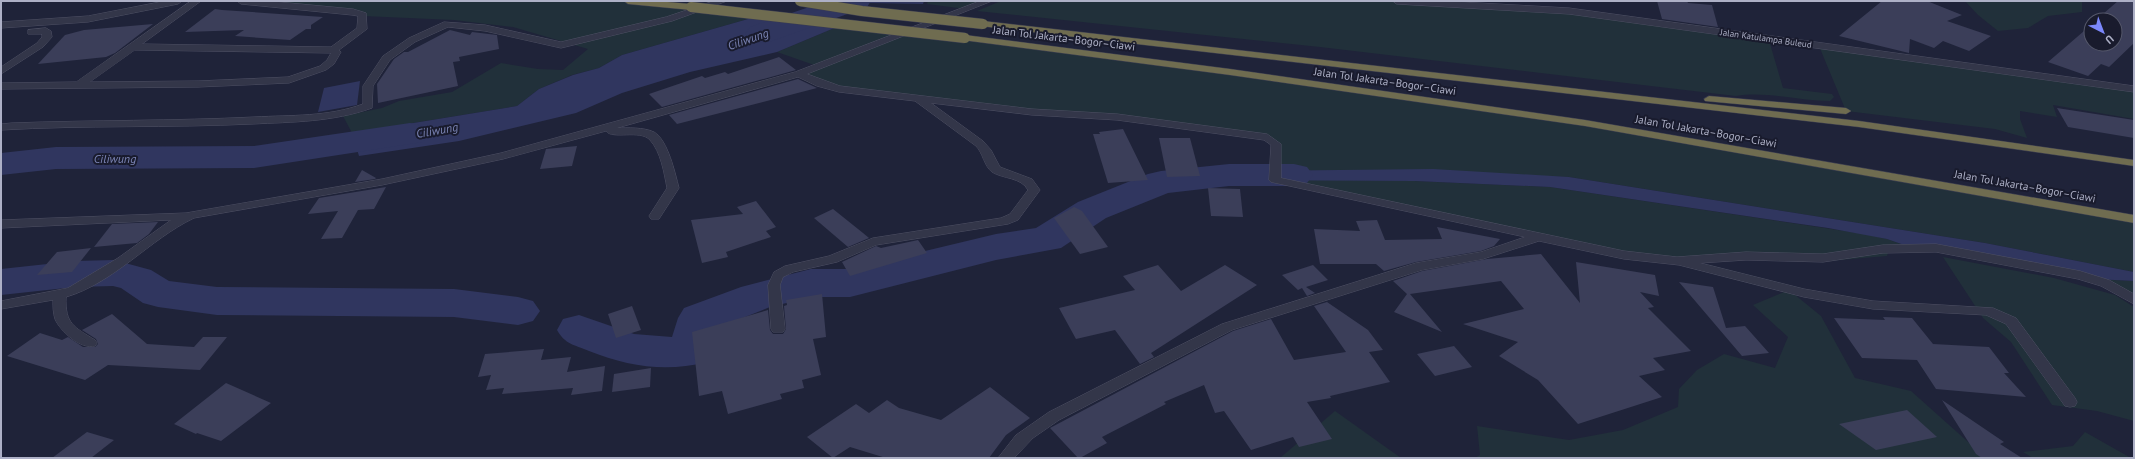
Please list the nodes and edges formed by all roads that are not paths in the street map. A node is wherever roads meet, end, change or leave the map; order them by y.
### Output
1 (178, 1) edge
2 (197, 1) edge
3 (241, 1) edge
4 (628, 1) edge
5 (723, 1) edge
6 (800, 1) edge
7 (988, 1) edge
8 (1397, 1) edge
9 (1523, 1) edge
10 (1534, 10) junction
11 (1, 25) edge
12 (1, 34) edge
13 (132, 47) junction
14 (333, 50) junction
15 (1, 71) edge
16 (799, 74) junction
17 (78, 85) junction
18 (1, 86) edge
19 (2134, 89) edge
20 (1578, 93) junction
21 (916, 98) junction
22 (1846, 111) dead end
23 (1, 127) edge
24 (594, 131) junction
25 (2134, 163) edge
26 (191, 215) junction
27 (655, 216) dead end
28 (2134, 219) edge
29 (1, 224) edge
30 (1538, 237) junction
31 (1677, 261) junction
32 (60, 295) junction
33 (2134, 300) edge
34 (1, 306) edge
35 (778, 329) dead end
36 (90, 343) dead end
37 (2070, 402) dead end
38 (1006, 458) edge

1 - 11 street
2 - 13 street
3 - 14 street
4 - 28 highway, Jalan Tol Jakarta–Bogor–Ciawi, bridge
5 - 23 street
6 - 20 highway, Jalan Tol Jakarta–Bogor–Ciawi, bridge
7 - 16 street
8 - 10 street, Jalan Katulampa Buleud
9 - 10 street
10 - 19 street, Jalan Katulampa Buleud
12 - 15 street
13 - 14 street
13 - 17 street
14 - 17 street
16 - 21 street
16 - 24 street
17 - 18 street
20 - 22 highway
20 - 25 highway, Jalan Tol Jakarta–Bogor–Ciawi
21 - 30 street
21 - 35 street
24 - 26 street
24 - 27 street
26 - 29 street
26 - 32 street
30 - 31 street
30 - 38 street
31 - 33 street
31 - 37 street
32 - 34 street
32 - 36 street

